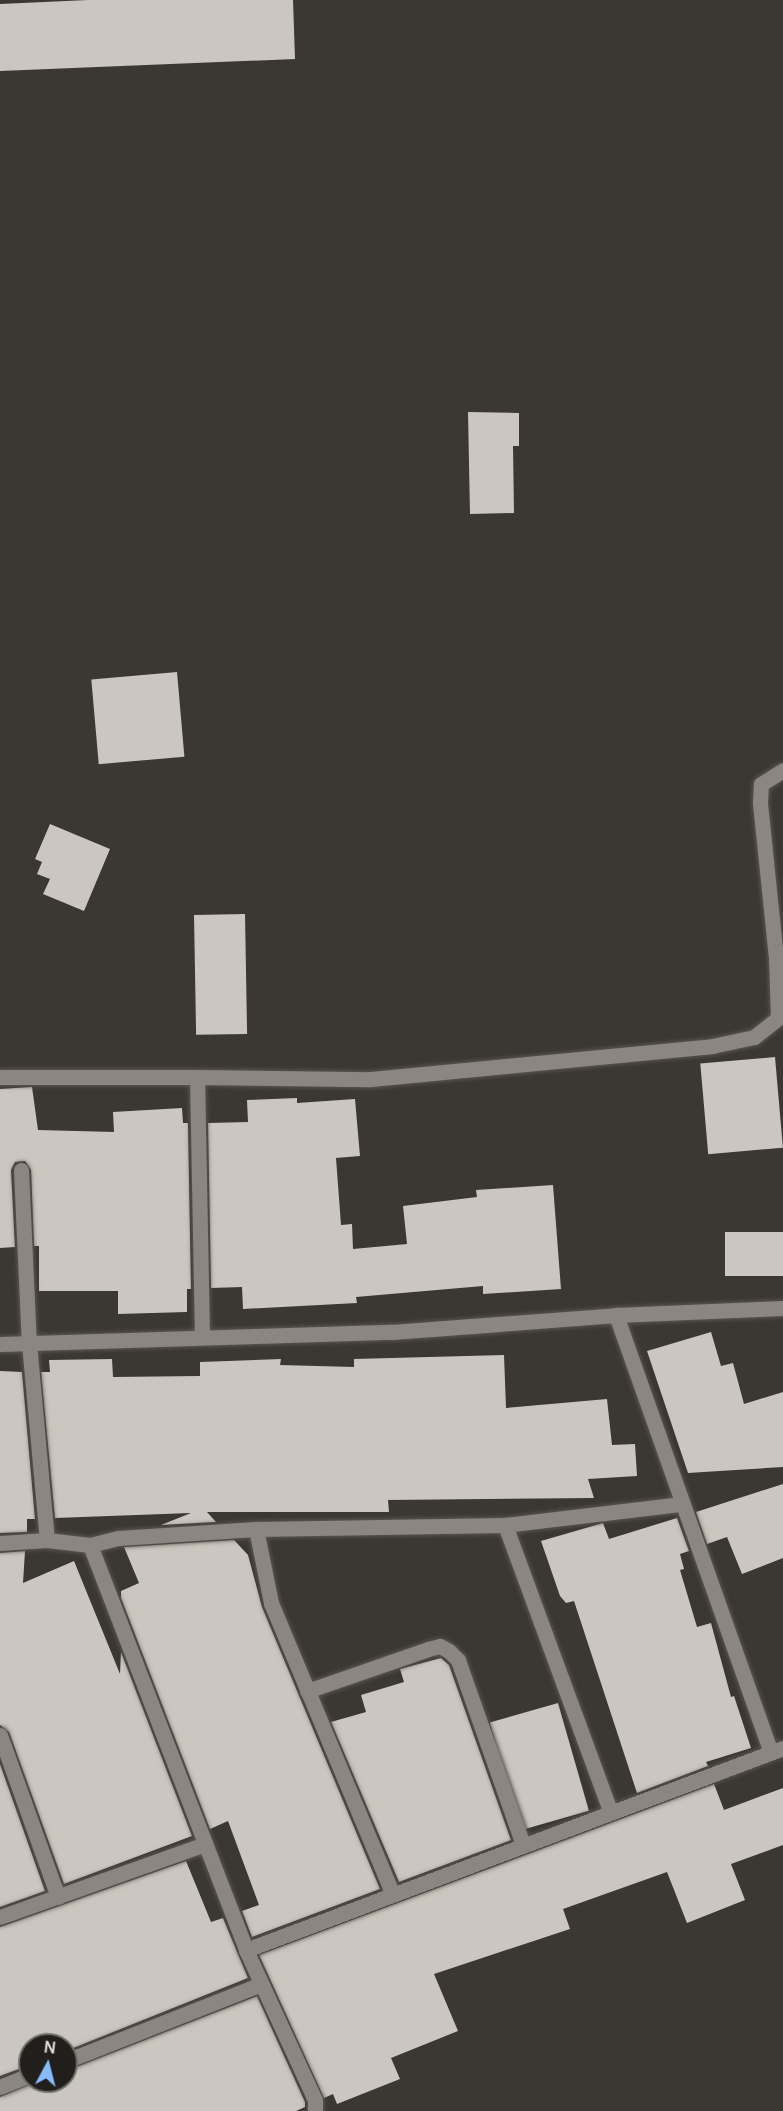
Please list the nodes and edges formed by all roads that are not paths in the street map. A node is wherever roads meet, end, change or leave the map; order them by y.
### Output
1 (783, 770) edge
2 (0, 1077) edge
3 (197, 1077) junction
4 (21, 1170) dead end
5 (783, 1308) edge
6 (616, 1314) junction
7 (202, 1336) junction
8 (29, 1343) junction
9 (0, 1344) edge
10 (681, 1504) junction
11 (505, 1525) junction
12 (256, 1529) junction
13 (47, 1540) junction
14 (0, 1543) edge
15 (90, 1545) junction
16 (307, 1690) junction
17 (0, 1735) edge
18 (777, 1749) edge
19 (610, 1812) junction
20 (205, 1844) junction
21 (522, 1845) junction
22 (393, 1894) junction
23 (57, 1897) junction
24 (0, 1917) edge
25 (246, 1950) junction
26 (261, 1984) junction
27 (78, 2056) edge
28 (18, 2080) edge
29 (0, 2087) edge
30 (315, 2111) edge

1 - 3 street
2 - 3 street
3 - 7 street
4 - 8 street
5 - 6 street
6 - 7 street
6 - 10 street
7 - 8 street
8 - 9 street
8 - 13 street
10 - 11 street
10 - 18 street
11 - 12 street
11 - 19 street
12 - 15 street
12 - 16 street
13 - 14 street
13 - 15 street
15 - 20 street
16 - 21 street
16 - 22 street
17 - 23 street
18 - 19 street
19 - 21 street
20 - 23 street
20 - 25 street
21 - 22 street
22 - 25 street
23 - 24 street
25 - 26 street
26 - 27 street
26 - 30 street
28 - 29 street

